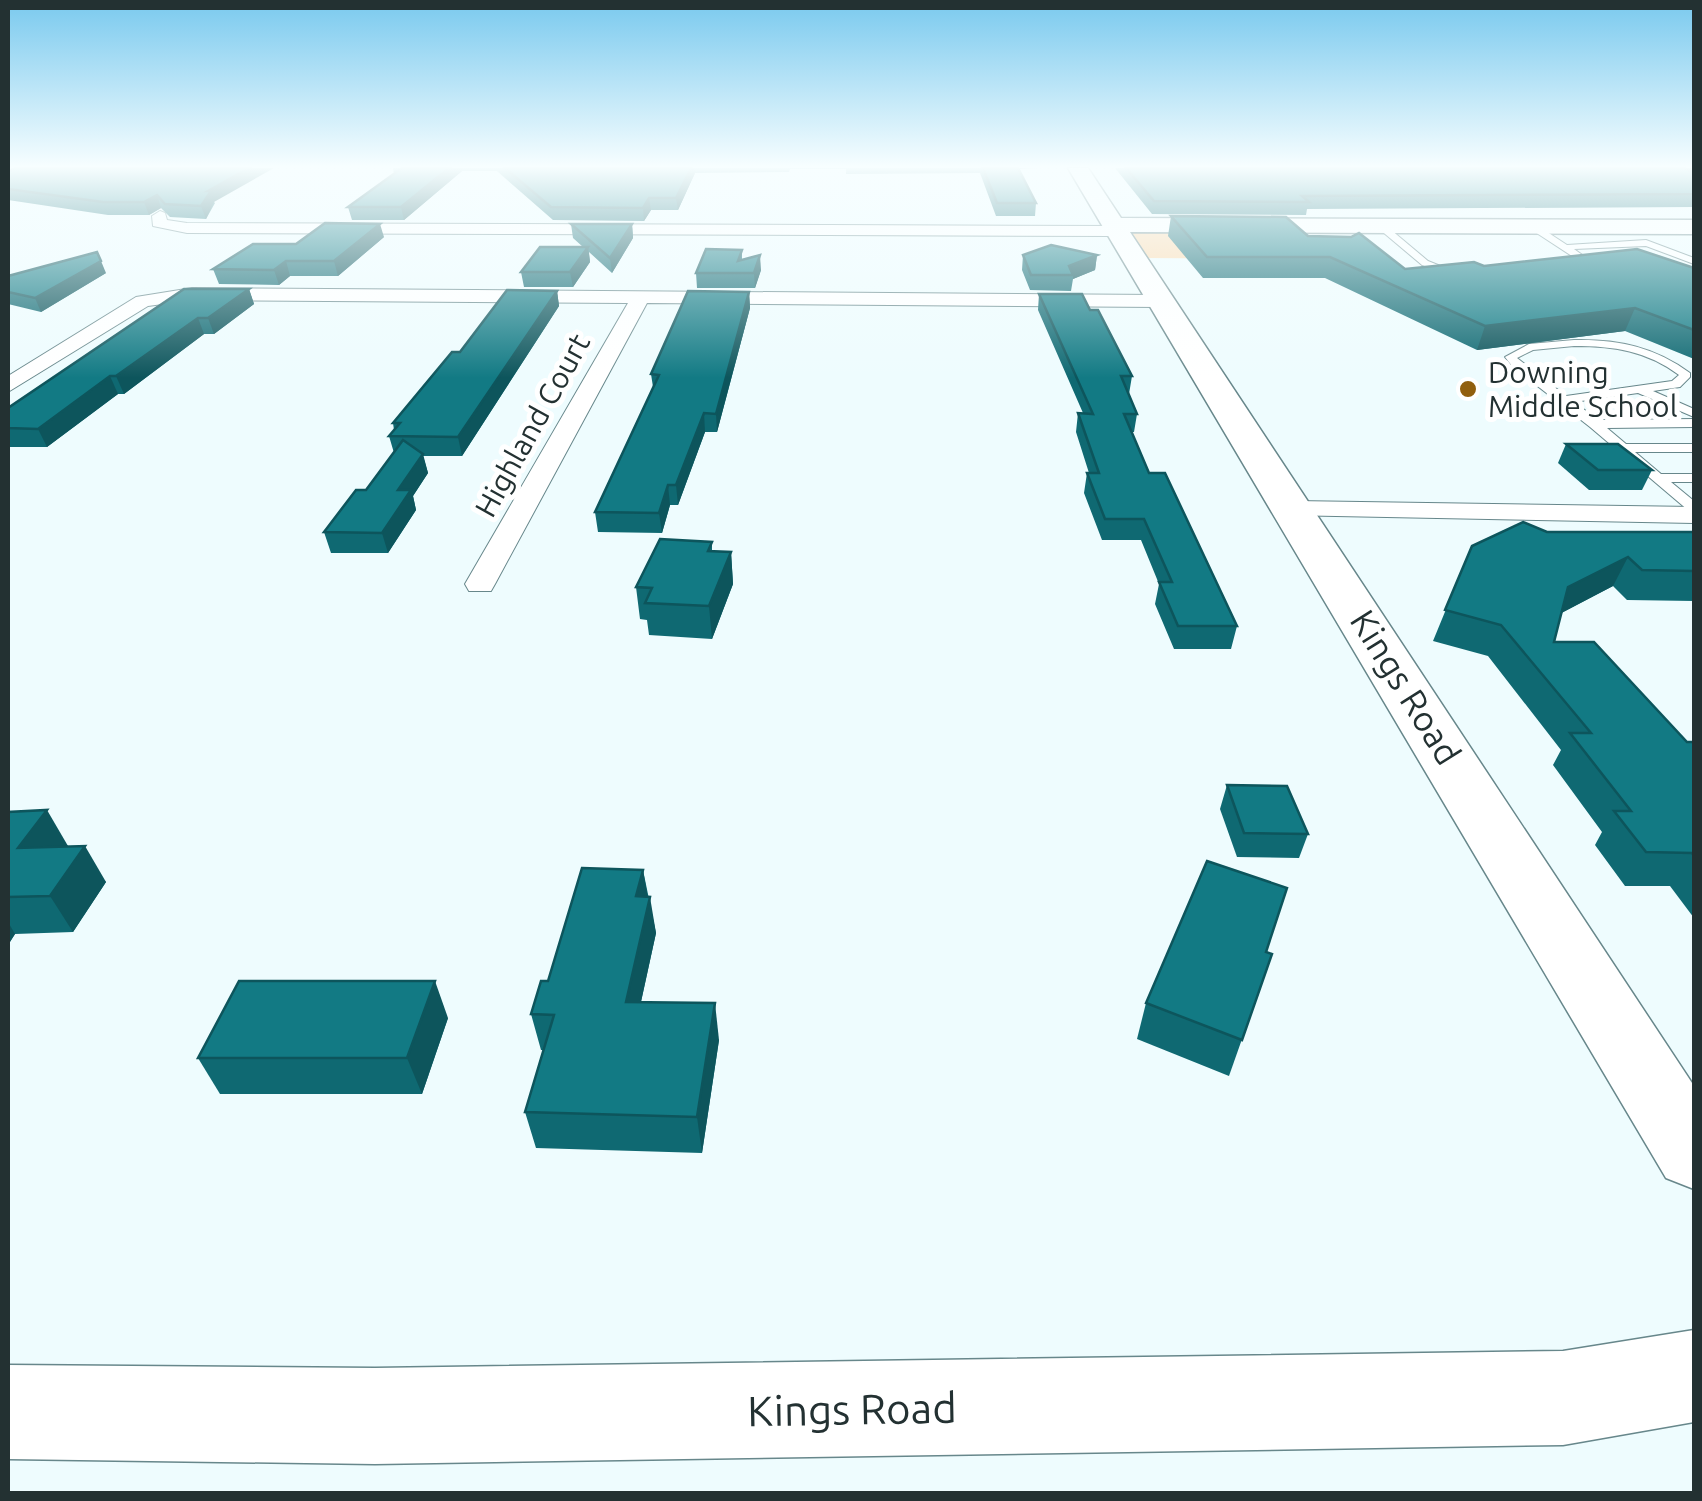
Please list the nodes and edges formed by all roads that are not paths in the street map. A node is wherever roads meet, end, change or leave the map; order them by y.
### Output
1 (1121, 238) edge
2 (1395, 238) edge
3 (1554, 238) edge
4 (1587, 246) junction
5 (1570, 247) junction
6 (1623, 258) edge
7 (1694, 260) edge
8 (1554, 266) edge
9 (1468, 276) edge
10 (640, 298) junction
11 (1160, 301) junction
12 (8, 385) edge
13 (1639, 389) junction
14 (1563, 400) junction
15 (1694, 413) edge
16 (1694, 423) edge
17 (1595, 424) junction
18 (1621, 448) junction
19 (1694, 448) edge
20 (1657, 478) junction
21 (1694, 478) edge
22 (1295, 510) junction
23 (1694, 511) edge
24 (480, 584) dead end
25 (1694, 1153) edge
26 (1694, 1376) edge
27 (8, 1412) edge

1 - 11 street, Kings Road
2 - 9 lane
3 - 5 lane
4 - 5 lane
4 - 6 lane
4 - 7 lane
5 - 8 lane
10 - 11 street
10 - 12 street
10 - 24 street, Highland Court
11 - 22 street, Kings Road
13 - 14 lane
13 - 14 lane
13 - 15 lane
14 - 17 lane
16 - 17 lane
17 - 18 lane
18 - 19 lane
18 - 20 lane
20 - 21 lane
20 - 23 lane
22 - 23 street
22 - 25 street, Kings Road
26 - 27 street, Kings Road

